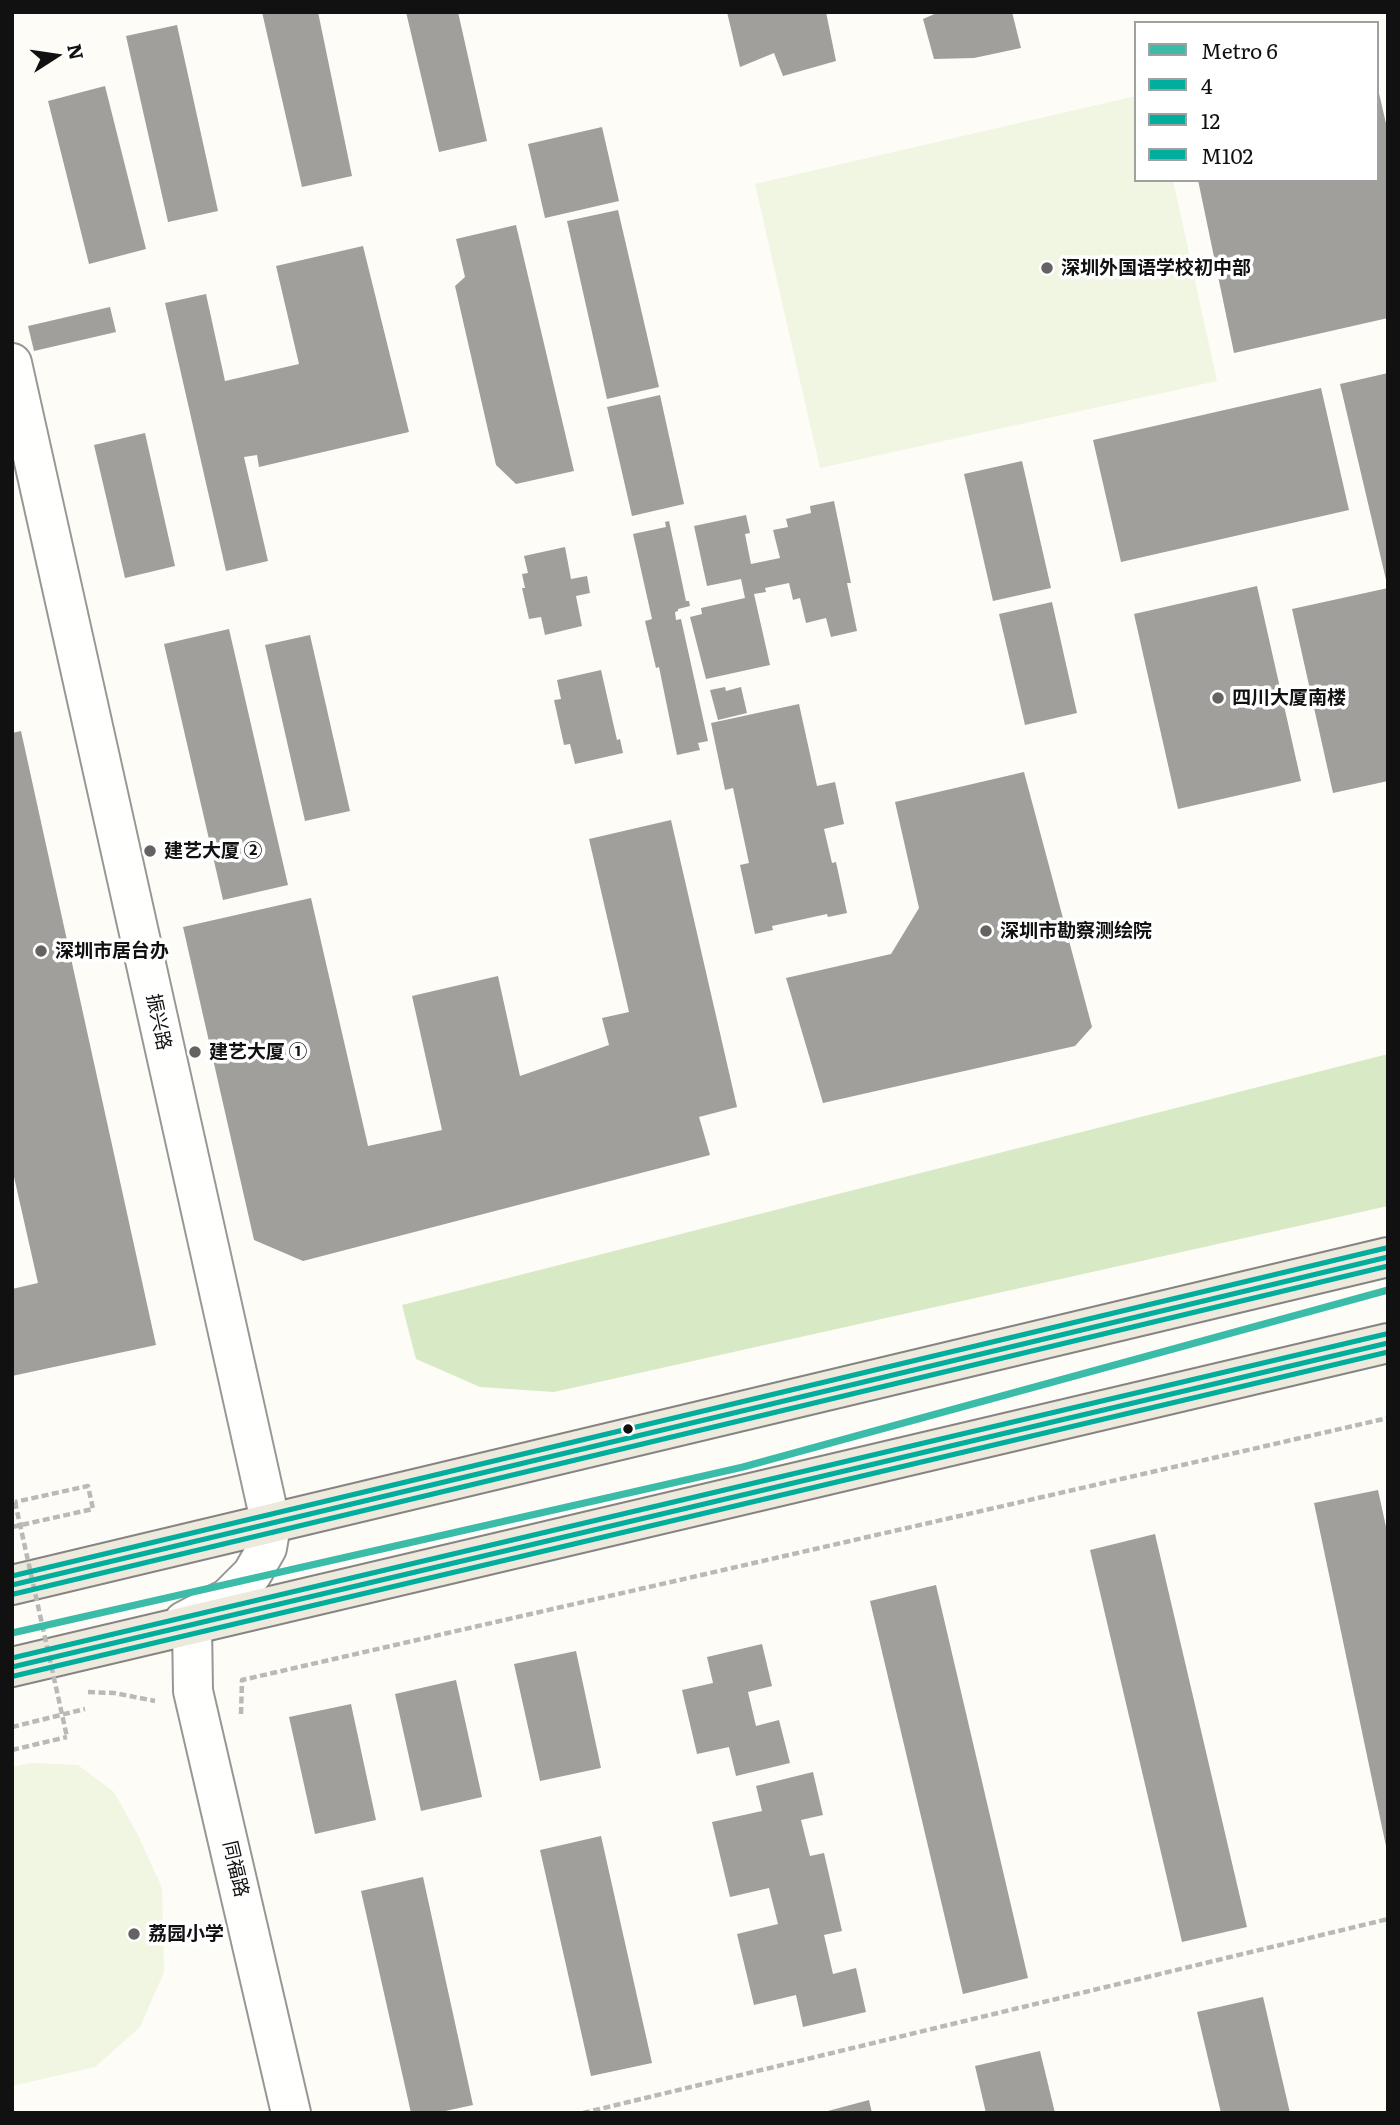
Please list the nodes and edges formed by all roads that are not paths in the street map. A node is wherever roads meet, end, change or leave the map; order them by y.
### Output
1 (12, 363) edge
2 (1388, 1257) edge
3 (1388, 1343) edge
4 (271, 1525) junction
5 (12, 1585) edge
6 (178, 1628) junction
7 (12, 1667) edge
8 (291, 2113) edge

1 - 4 street, 振兴路
2 - 4 main road
3 - 6 main road
4 - 5 main road
4 - 6 street, 振兴路
6 - 7 main road
6 - 8 street, 同福路

